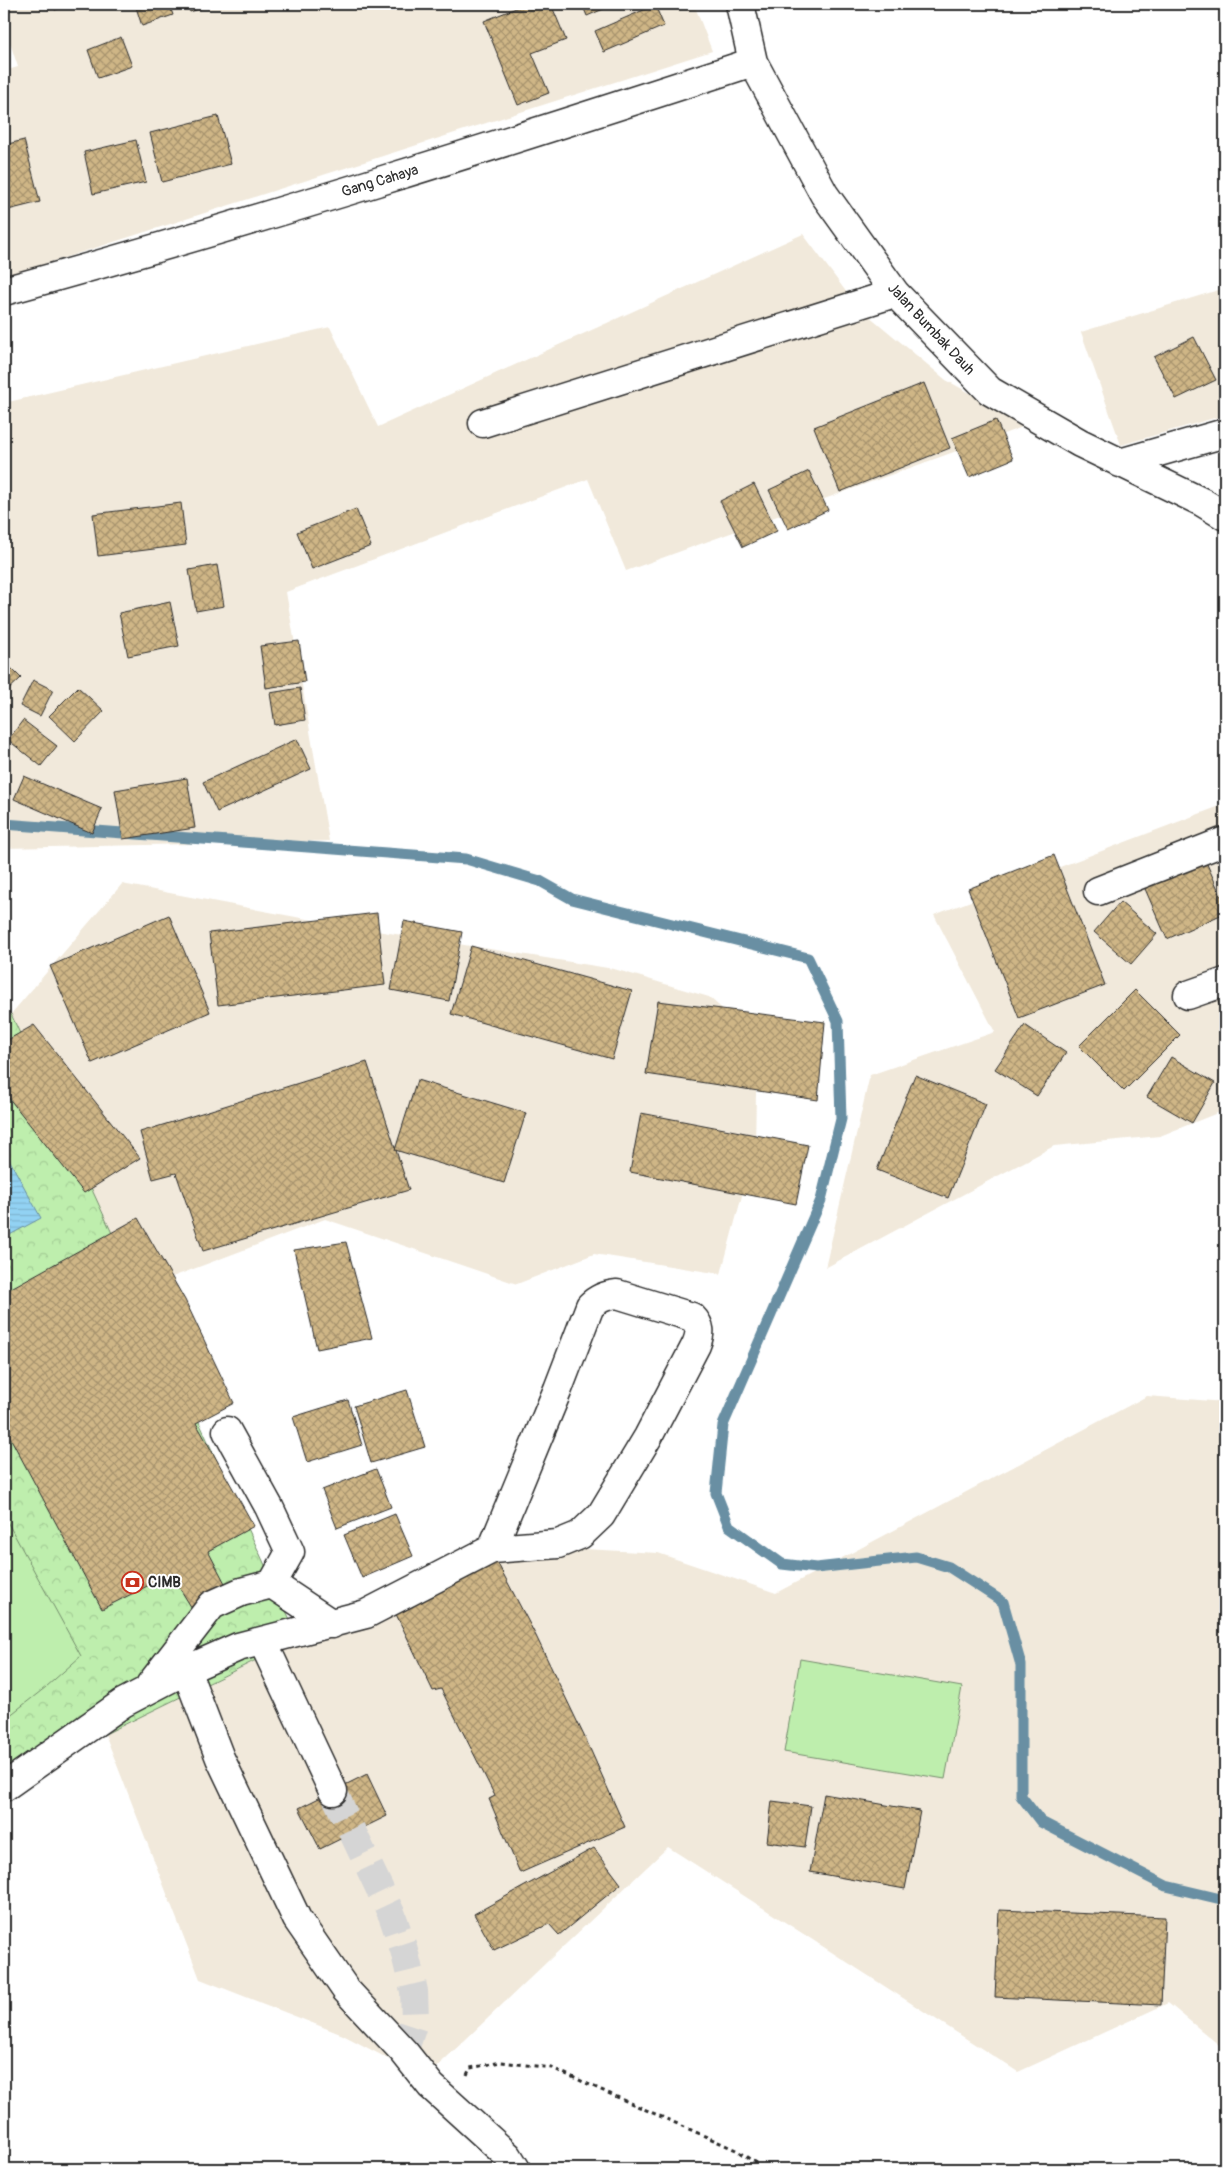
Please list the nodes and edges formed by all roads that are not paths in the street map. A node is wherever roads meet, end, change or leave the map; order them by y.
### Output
1 (740, 4) edge
2 (753, 62) junction
3 (4, 291) edge
4 (895, 293) junction
5 (483, 423) dead end
6 (1225, 433) edge
7 (1120, 463) junction
8 (1225, 516) edge
9 (1225, 841) edge
10 (1098, 890) dead end
11 (1225, 982) edge
12 (1188, 995) dead end
13 (227, 1431) dead end
14 (492, 1549) junction
15 (272, 1584) junction
16 (332, 1624) junction
17 (263, 1642) junction
18 (186, 1670) junction
19 (146, 1691) junction
20 (4, 1787) edge
21 (333, 1791) tunnel mouth
22 (516, 2169) edge

1 - 2 street, Jalan Bumbak Dauh
2 - 3 street, Gang Cahaya
2 - 4 street, Jalan Bumbak Dauh
4 - 5 street
4 - 7 street, Jalan Bumbak Dauh
6 - 7 street
7 - 8 street, Jalan Bumbak Dauh
9 - 10 street
11 - 12 street
13 - 15 street
14 - 14 street
14 - 16 street
15 - 16 street
15 - 19 street
16 - 17 street
17 - 18 street
17 - 21 street
18 - 19 street
18 - 22 street
19 - 20 street

